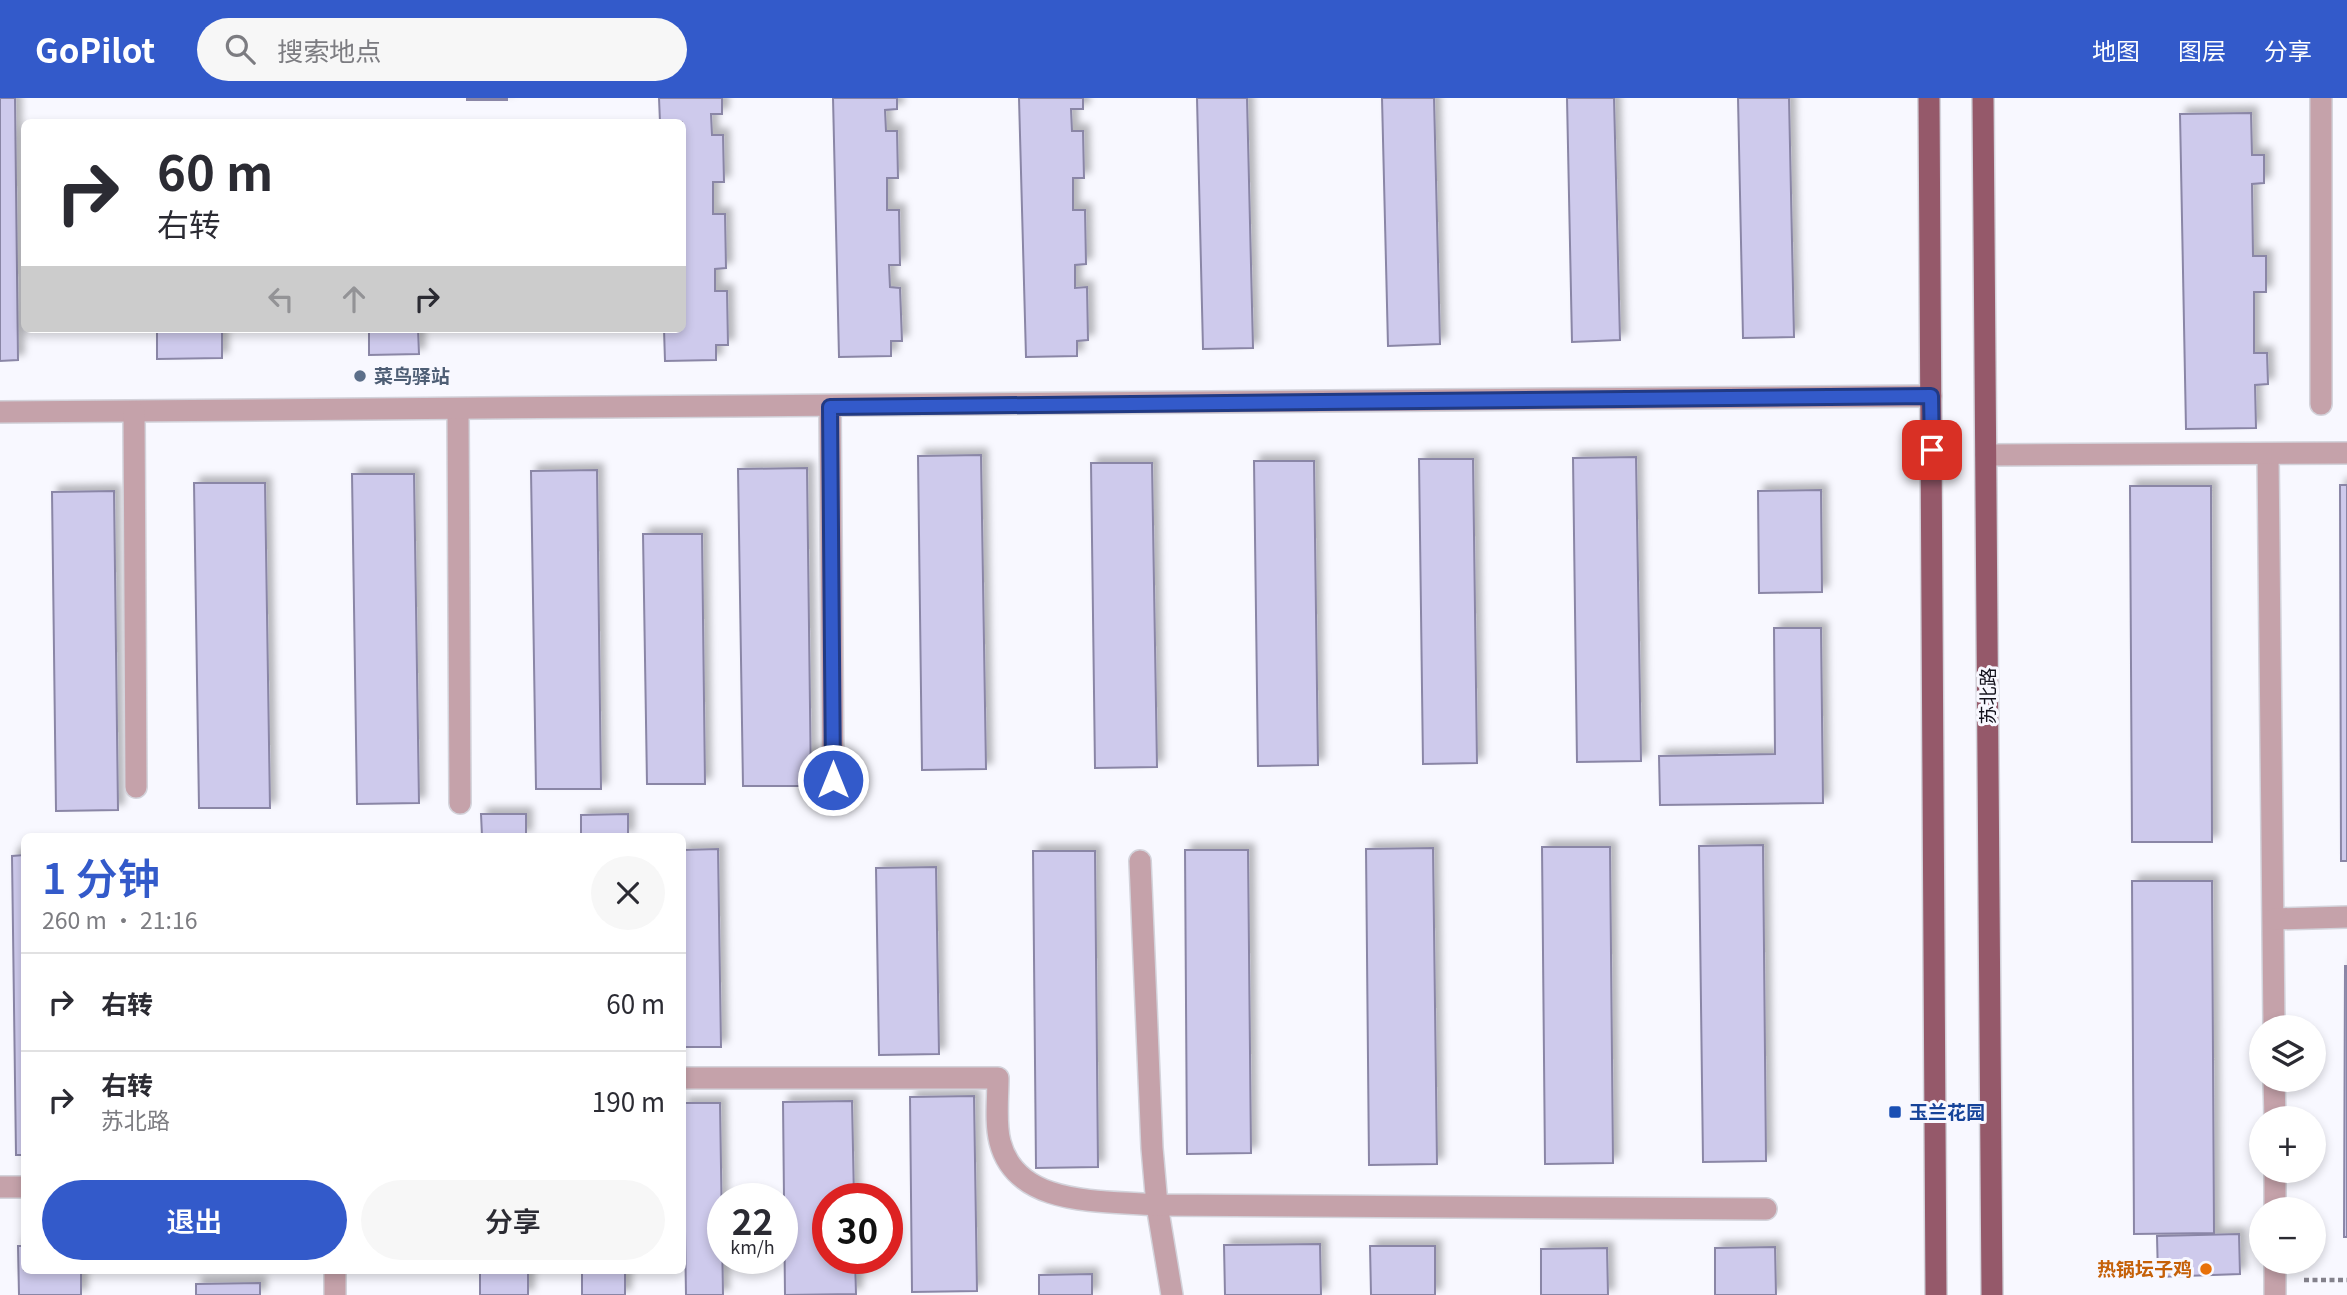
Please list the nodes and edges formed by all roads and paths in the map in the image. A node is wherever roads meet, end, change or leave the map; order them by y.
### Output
1 (1929, 98) edge
2 (1983, 98) edge
3 (2321, 98) edge
4 (1931, 396) junction
5 (2321, 404) dead end
6 (830, 407) junction
7 (458, 411) junction
8 (0, 412) edge
9 (134, 412) junction
10 (2347, 453) edge
11 (2268, 454) junction
12 (1986, 455) junction
13 (833, 780) dead end
14 (136, 787) dead end
15 (460, 803) dead end
16 (1140, 861) dead end
17 (2347, 917) edge
18 (2274, 919) junction
19 (2274, 1015) edge
20 (686, 1078) edge
21 (0, 1187) edge
22 (21, 1187) edge
23 (1157, 1205) junction
24 (1766, 1209) dead end
25 (335, 1274) edge
26 (2275, 1279) edge
27 (2347, 1280) edge
28 (335, 1295) edge
29 (1172, 1295) edge
30 (1936, 1295) edge
31 (1993, 1295) edge

1 - 4 main road
2 - 12 main road, 苏北路
3 - 5 street
4 - 6 street
4 - 30 main road
6 - 7 street
6 - 13 street
7 - 9 street
7 - 15 street
8 - 9 street
9 - 14 street
10 - 11 street
11 - 12 street
11 - 18 street
12 - 31 main road, 苏北路
16 - 23 street
17 - 18 street
18 - 19 street
20 - 23 street
21 - 22 street
23 - 24 street
23 - 29 street
25 - 28 street
26 - 27 path

